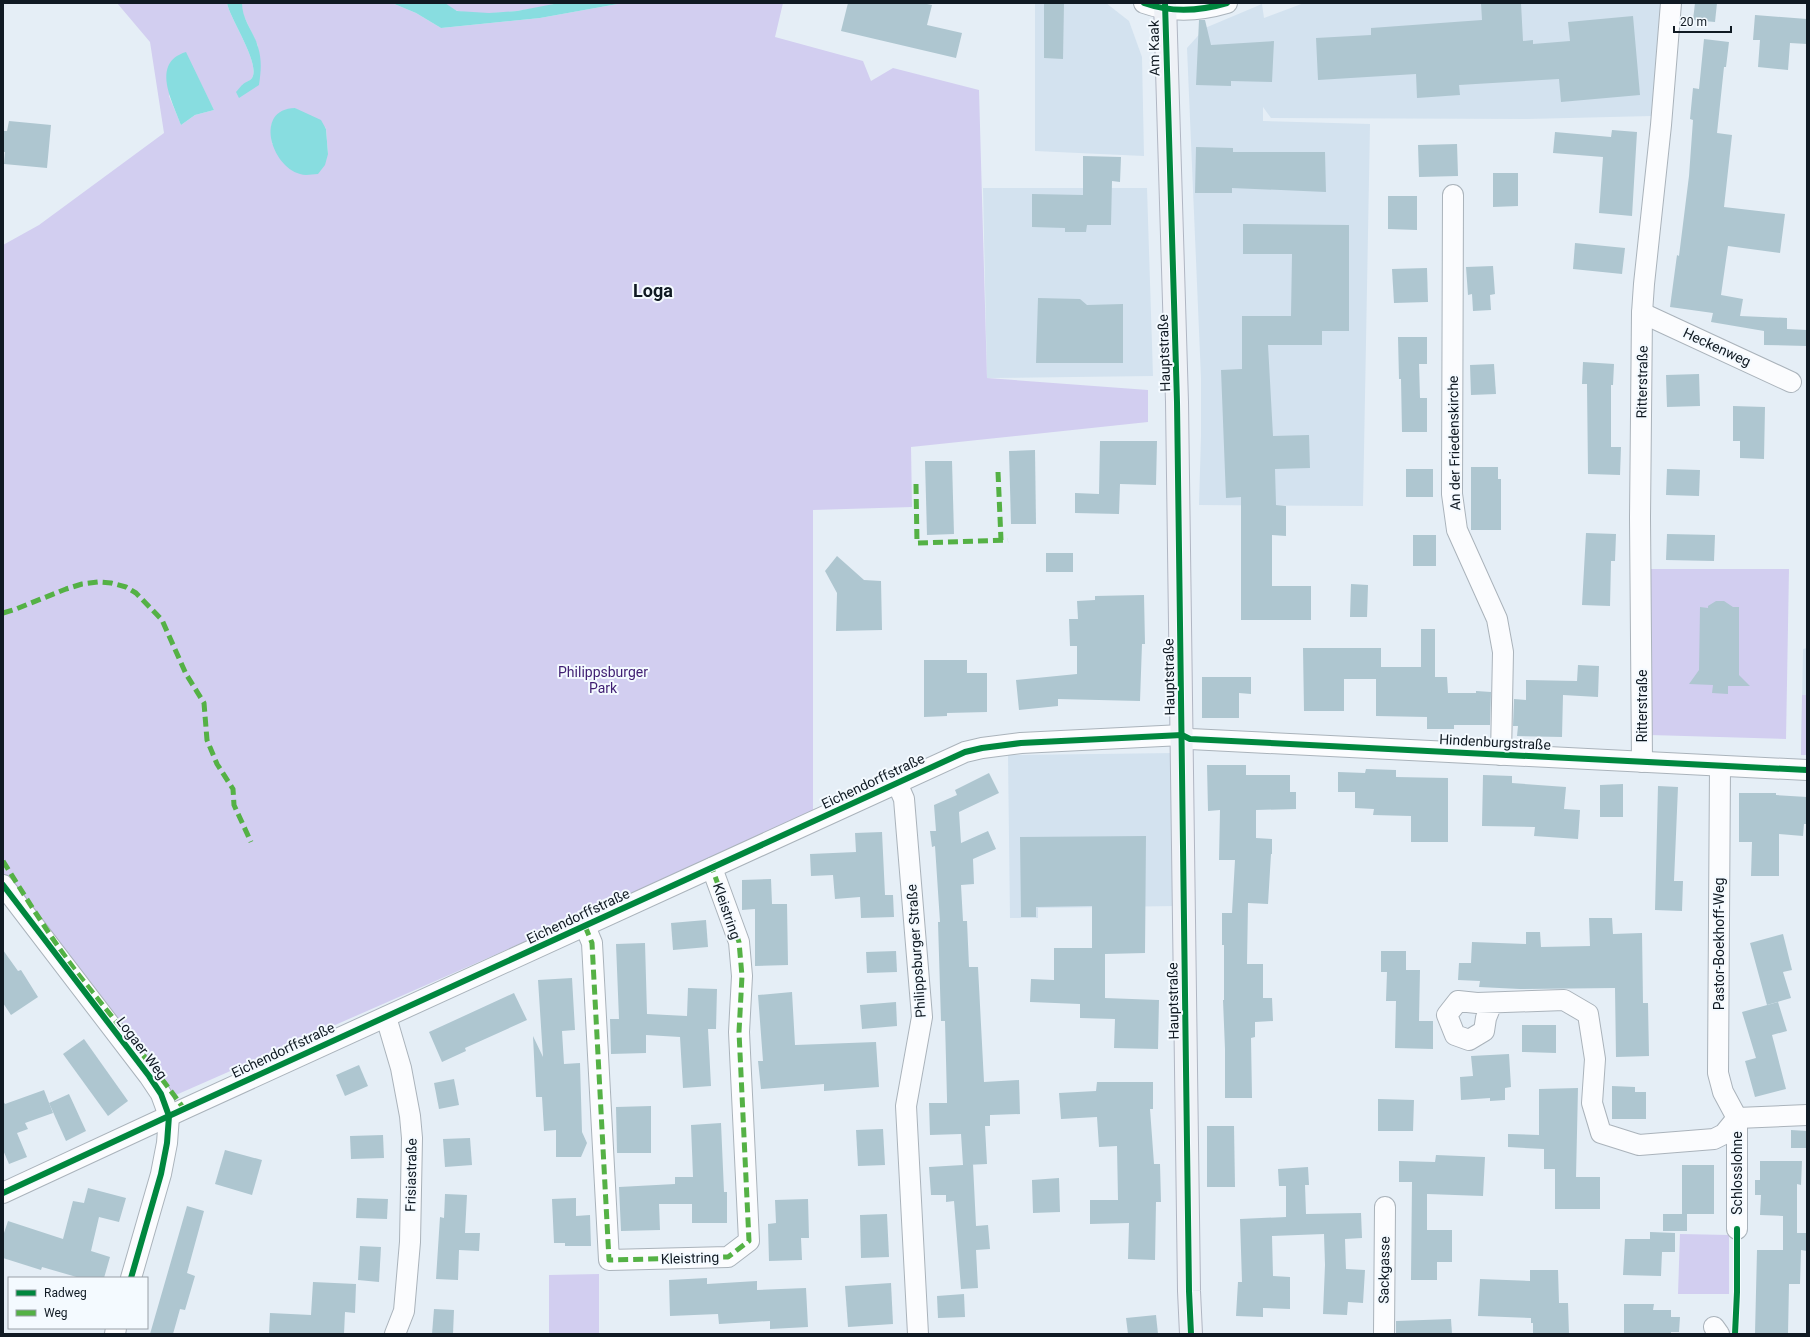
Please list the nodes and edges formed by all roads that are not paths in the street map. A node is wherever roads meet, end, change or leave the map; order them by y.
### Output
1 (1144, 3) edge
2 (1227, 3) edge
3 (1671, 3) edge
4 (1165, 6) edge
5 (1167, 92) joint
6 (1453, 195) dead end
7 (1642, 313) junction
8 (1791, 382) dead end
9 (1182, 735) junction
10 (1501, 755) junction
11 (1642, 762) junction
12 (1720, 766) junction
13 (1807, 770) edge
14 (897, 783) junction
15 (712, 868) junction
16 (3, 885) edge
17 (585, 926) junction
18 (1492, 1003) dead end
19 (386, 1017) junction
20 (1807, 1115) edge
21 (169, 1116) junction
22 (1737, 1118) junction
23 (3, 1193) edge
24 (1385, 1207) dead end
25 (1737, 1229) dead end
26 (131, 1277) edge
27 (395, 1334) edge
28 (918, 1334) edge
29 (1191, 1334) edge
30 (1384, 1334) edge

1 - 4 street
2 - 4 street
3 - 7 street, Ritterstraße
4 - 5 main road, Am Kaak
5 - 9 main road, Hauptstraße
6 - 10 street, An der Friedenskirche
7 - 8 street, Heckenweg
7 - 11 street, Ritterstraße
9 - 10 street, Hindenburgstraße
9 - 14 street, Eichendorffstraße
9 - 29 main road, Hauptstraße
10 - 11 street, Hindenburgstraße
11 - 12 street, Hindenburgstraße
12 - 13 street, Hindenburgstraße
12 - 22 street, Pastor-Boekhoff-Weg
14 - 15 street, Eichendorffstraße
14 - 28 street, Philippsburger Straße
15 - 17 street, Eichendorffstraße
15 - 17 street, Kleistring
16 - 21 street, Logaer Weg
17 - 19 street, Eichendorffstraße
18 - 22 street, Schlosslohne
19 - 21 street, Eichendorffstraße
19 - 27 street, Frisiastraße
20 - 22 street, Schlosslohne
21 - 23 street, Eichendorffstraße
21 - 26 street, Logaer Weg
22 - 25 street, Schlosslohne
24 - 30 street, Sackgasse

